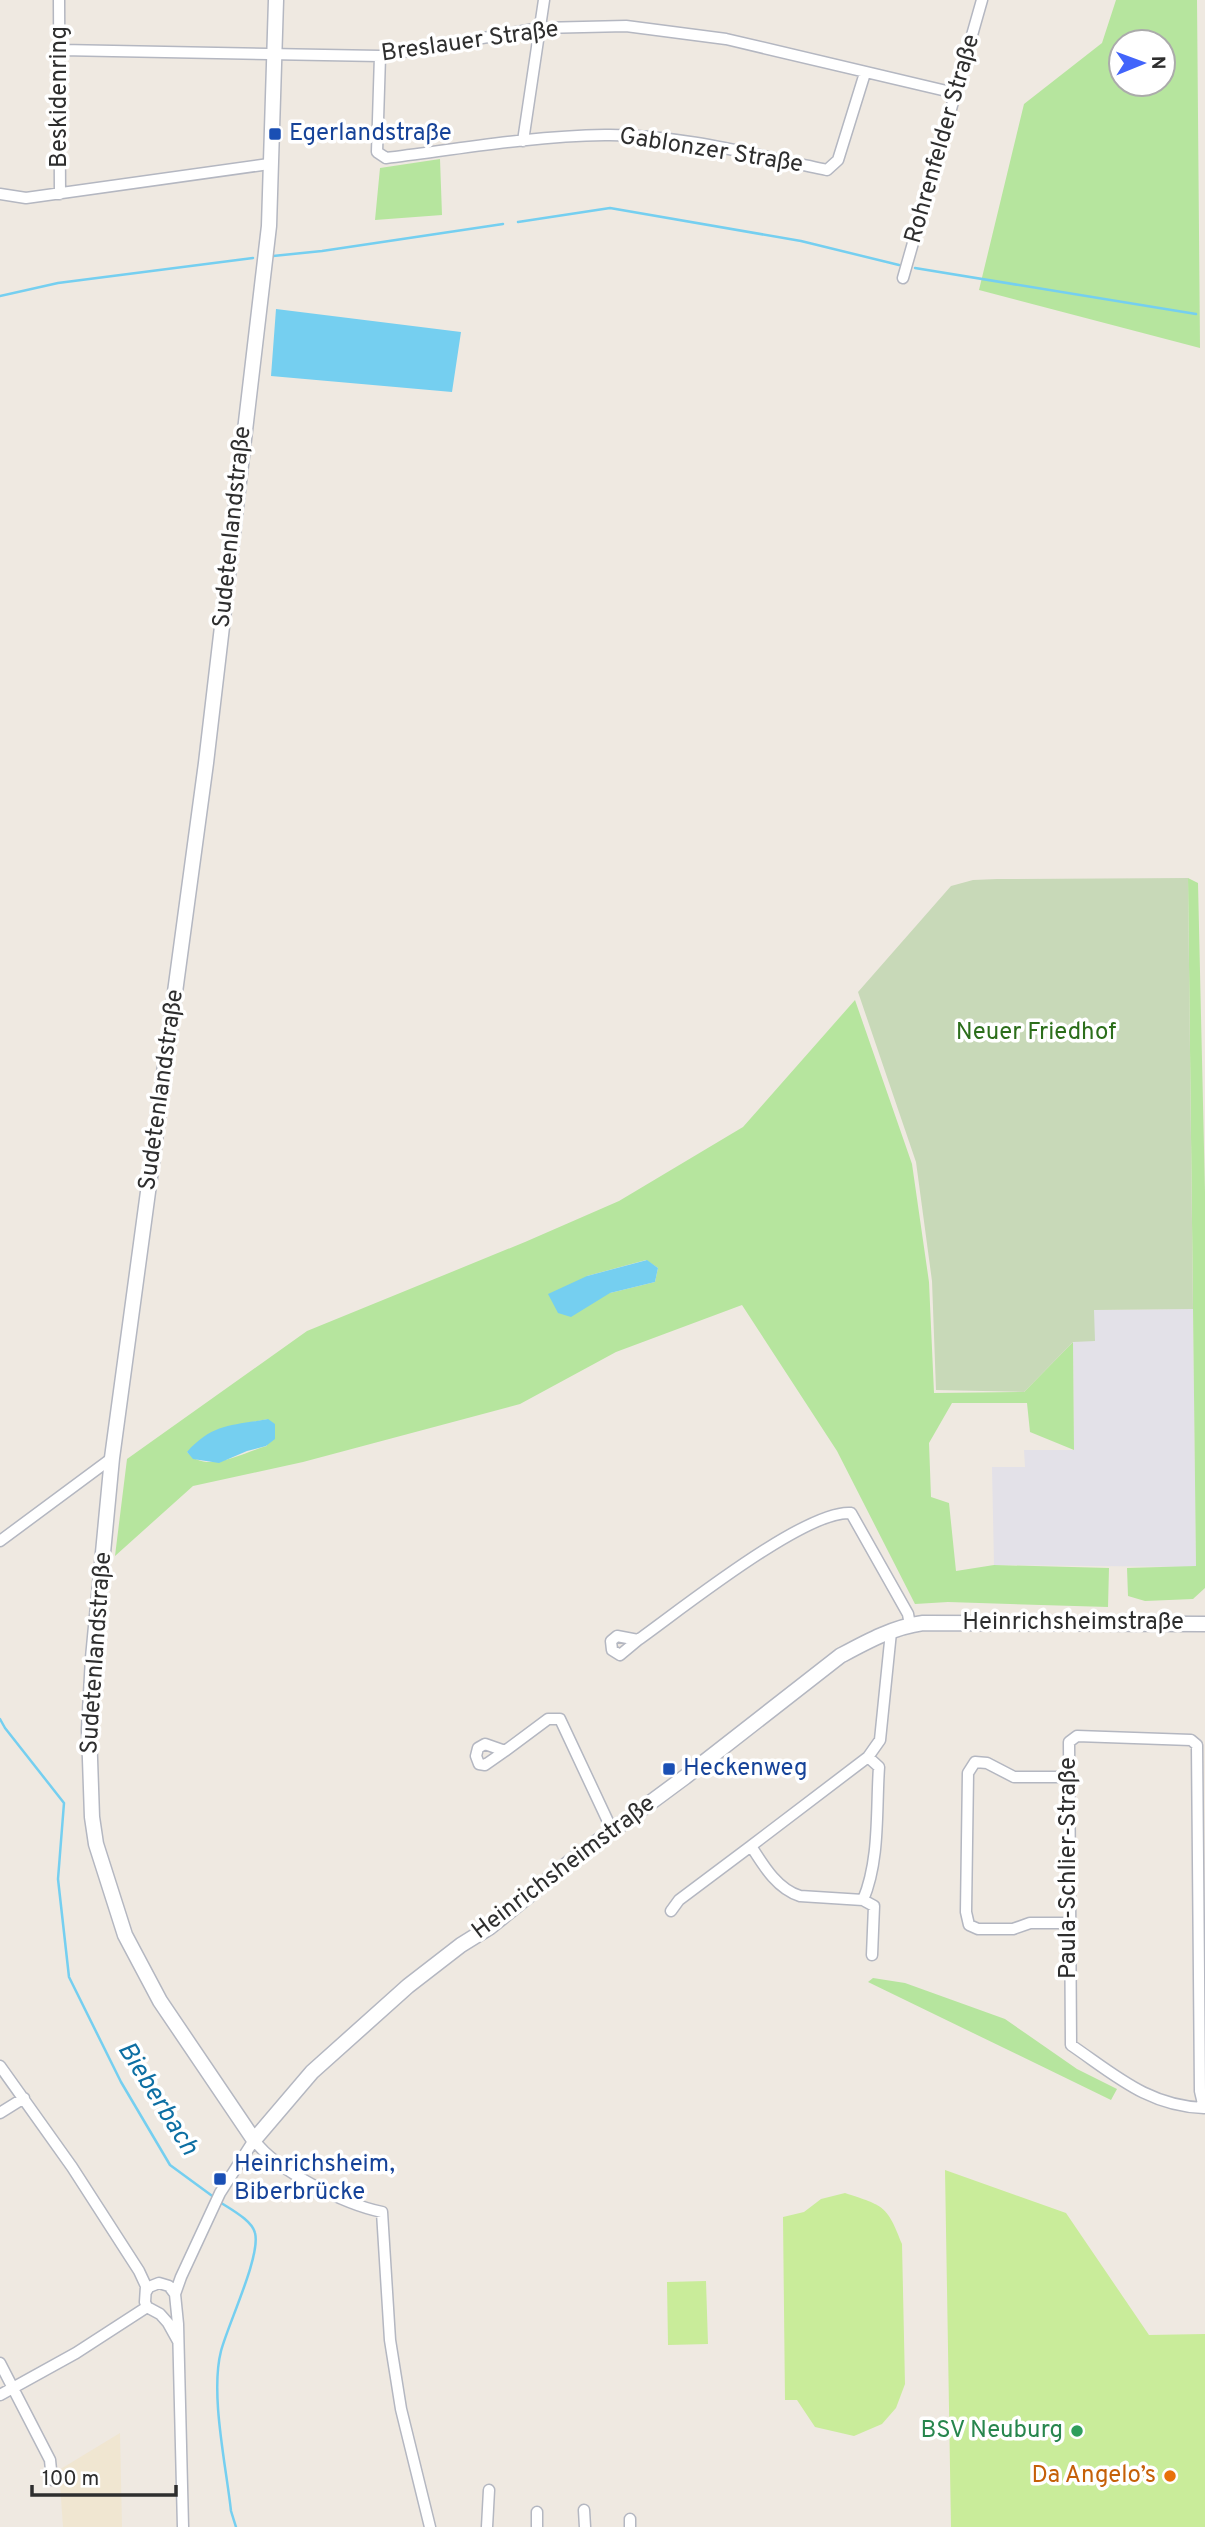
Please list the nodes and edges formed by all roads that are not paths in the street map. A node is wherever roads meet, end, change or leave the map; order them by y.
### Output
1 (59, 0) edge
2 (276, 0) edge
3 (544, 0) edge
4 (982, 0) edge
5 (540, 28) junction
6 (61, 50) junction
7 (274, 53) junction
8 (380, 56) junction
9 (866, 72) junction
10 (955, 93) junction
11 (523, 141) junction
12 (269, 164) junction
13 (0, 194) edge
14 (60, 194) junction
15 (903, 278) dead end
16 (112, 1458) junction
17 (0, 1541) edge
18 (1205, 1624) edge
19 (910, 1625) junction
20 (891, 1632) junction
21 (638, 1640) dead end
22 (505, 1751) dead end
23 (868, 1757) junction
24 (1068, 1777) junction
25 (612, 1830) junction
26 (751, 1846) junction
27 (863, 1900) junction
28 (671, 1911) dead end
29 (1071, 1923) junction
30 (872, 1955) dead end
31 (0, 2066) edge
32 (24, 2098) junction
33 (1204, 2108) edge
34 (0, 2113) edge
35 (254, 2140) junction
36 (132, 2260) junction
37 (188, 2261) junction
38 (162, 2283) junction
39 (146, 2292) junction
40 (175, 2299) junction
41 (147, 2307) junction
42 (160, 2314) junction
43 (178, 2343) junction
44 (0, 2363) edge
45 (14, 2387) junction
46 (0, 2395) edge
47 (52, 2480) dead end
48 (489, 2490) dead end
49 (584, 2510) dead end
50 (537, 2512) dead end
51 (183, 2527) edge
52 (430, 2527) edge
53 (487, 2527) edge
54 (537, 2527) edge
55 (585, 2527) edge

1 - 6 street, Beskidenring
2 - 7 street, Sudetenlandstraße
3 - 5 street
4 - 10 street, Rohrenfelder Straße
5 - 8 street, Breslauer Straße
5 - 9 street, Breslauer Straße
5 - 11 street
6 - 7 street, Breslauer Straße
6 - 14 street, Beskidenring
7 - 8 street, Breslauer Straße
7 - 12 street, Sudetenlandstraße
8 - 11 street, Gablonzer Straße
9 - 10 street, Breslauer Straße
9 - 11 street, Gablonzer Straße
10 - 15 street, Rohrenfelder Straße
12 - 14 street
12 - 16 street, Sudetenlandstraße
13 - 14 street
16 - 17 street
16 - 35 street, Sudetenlandstraße
18 - 19 street, Heinrichsheimstraße
19 - 20 street, Heinrichsheimstraße
19 - 21 street
20 - 23 street
20 - 25 street, Heinrichsheimstraße
22 - 25 street
23 - 26 street
23 - 27 street
24 - 29 street, Paula-Schlier-Straße
24 - 29 street
24 - 33 street, Paula-Schlier-Straße
25 - 35 street, Heinrichsheimstraße
26 - 27 street
26 - 28 street
27 - 30 street
29 - 33 street, Paula-Schlier-Straße
31 - 32 street
32 - 34 street
32 - 36 street
35 - 37 street, Heinrichsheimstraße
35 - 52 street
36 - 38 street
36 - 39 street
37 - 38 street, Heinrichsheimstraße
37 - 40 street, Heinrichsheimstraße
38 - 39 street, Heinrichsheimstraße
38 - 40 street
39 - 41 street
40 - 42 street
40 - 43 street, Heinrichsheimstraße
41 - 42 street
41 - 45 street
42 - 43 street
43 - 51 street, Heinrichsheimstraße
44 - 45 street
45 - 46 street
45 - 47 street
48 - 53 street
49 - 55 street
50 - 54 street

